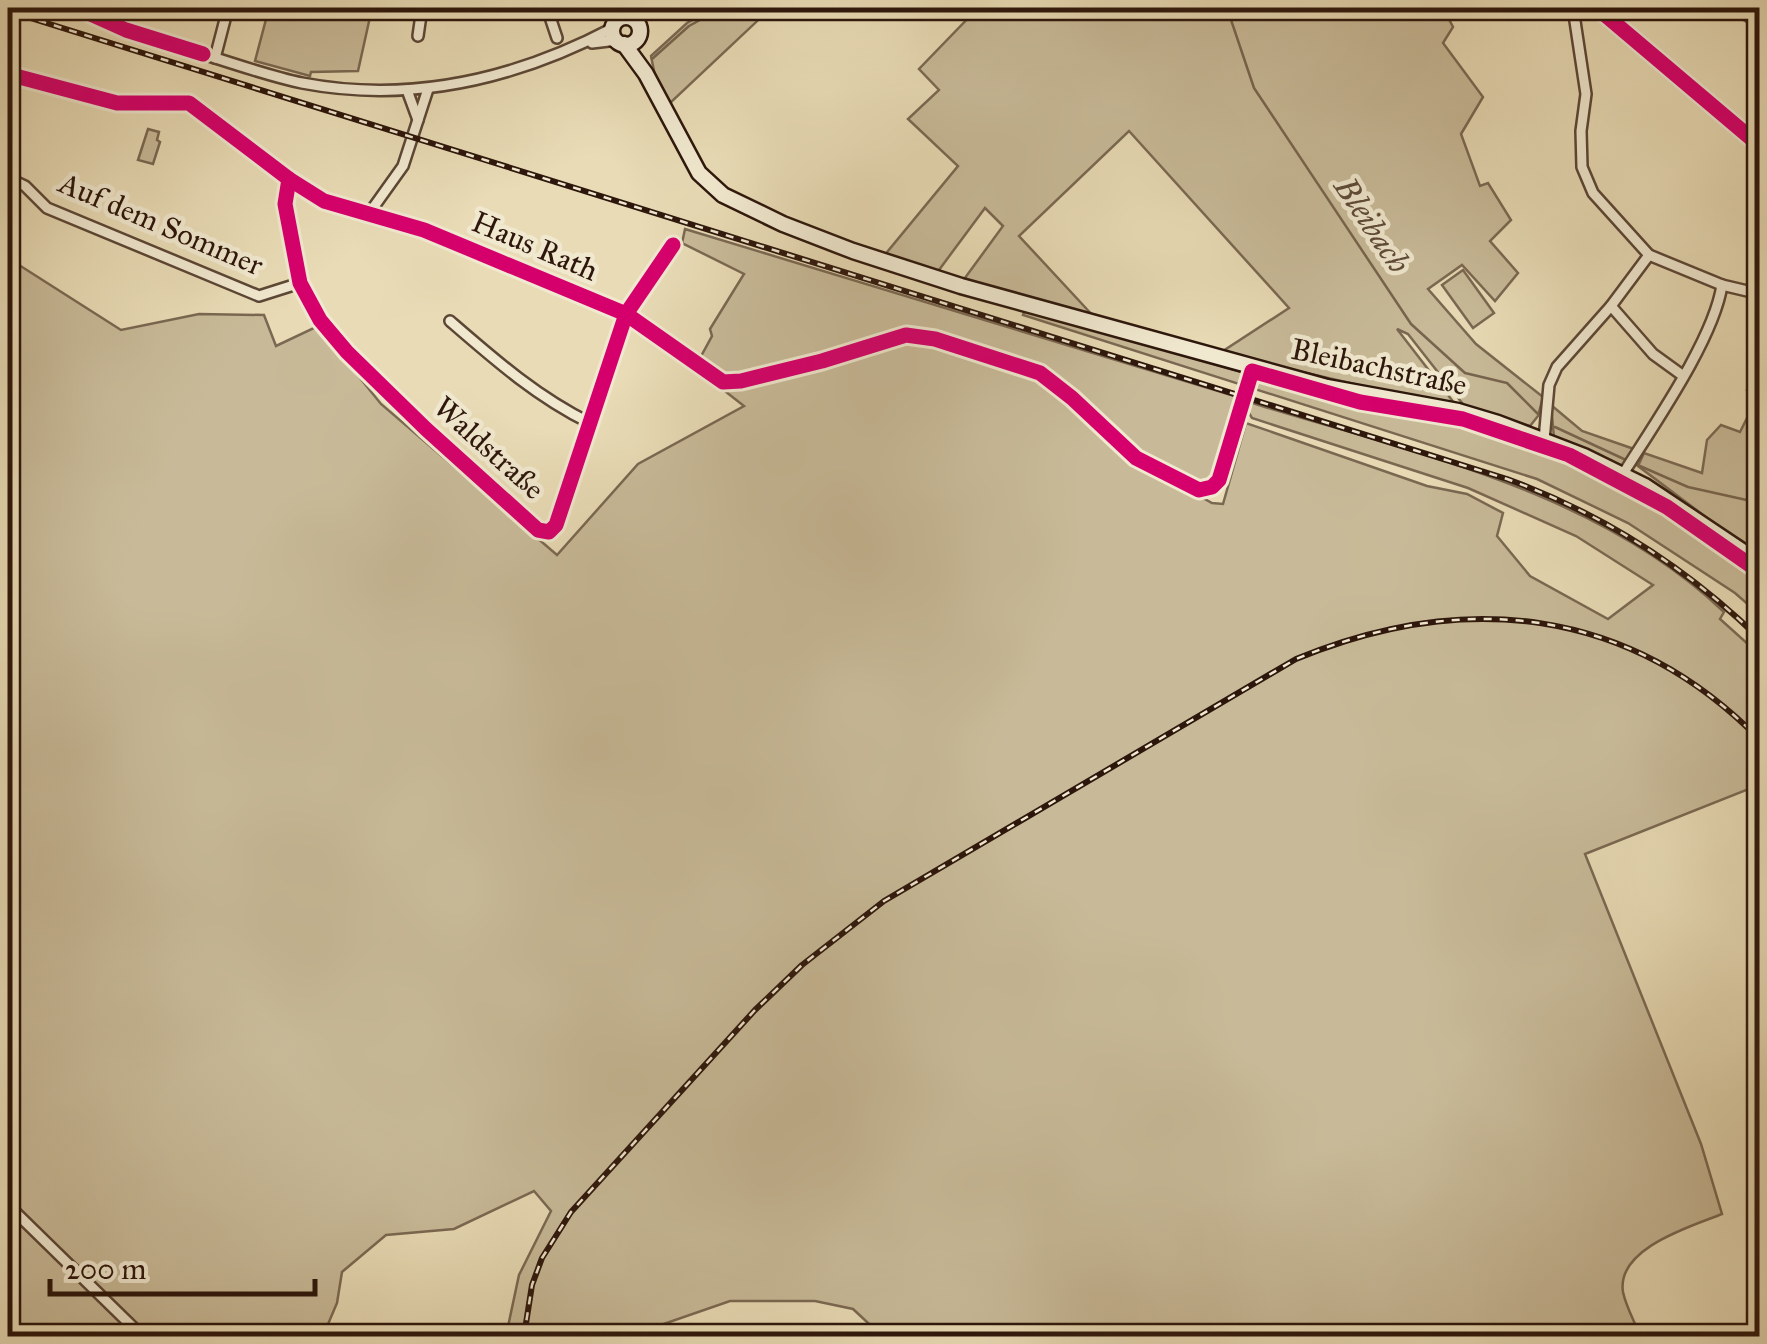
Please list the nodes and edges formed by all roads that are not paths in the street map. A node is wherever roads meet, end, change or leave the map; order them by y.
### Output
1 (78, 8) edge
2 (228, 8) edge
3 (422, 8) edge
4 (547, 8) edge
5 (1573, 8) edge
6 (1597, 8) edge
7 (624, 26) edge
8 (418, 36) dead end
9 (557, 38) dead end
10 (215, 58) junction
11 (8, 74) edge
12 (428, 89) junction
13 (407, 90) junction
14 (418, 123) junction
15 (1760, 146) edge
16 (8, 178) edge
17 (288, 178) junction
18 (368, 215) junction
19 (674, 245) dead end
20 (1649, 255) junction
21 (300, 283) junction
22 (1722, 285) junction
23 (1760, 294) edge
24 (1611, 306) junction
25 (626, 314) junction
26 (450, 321) dead end
27 (1682, 375) junction
28 (723, 382) dead end
29 (590, 424) junction
30 (1544, 440) junction
31 (1626, 470) junction
32 (1760, 563) edge
33 (8, 1205) edge
34 (142, 1336) edge

1 - 10 street
2 - 10 street
3 - 8 street
4 - 9 street
5 - 20 street
6 - 15 main road
7 - 12 street
7 - 30 main road, Bleibachstraße
10 - 13 street
11 - 17 street, Haus Rath
12 - 13 street
12 - 14 street
13 - 14 street
14 - 18 street
16 - 21 street, Auf dem Sommer
17 - 18 street, Haus Rath
17 - 21 street, Waldstraße
18 - 25 street, Haus Rath
19 - 25 street, Waldstraße
20 - 22 street
20 - 24 street
21 - 29 street, Waldstraße
22 - 23 street
22 - 27 street
24 - 27 street
24 - 30 street
25 - 28 street, Haus Rath
25 - 29 street, Waldstraße
26 - 29 street
27 - 31 street
30 - 31 main road, Bleibachstraße
31 - 32 main road, Bleibachstraße
33 - 34 street

